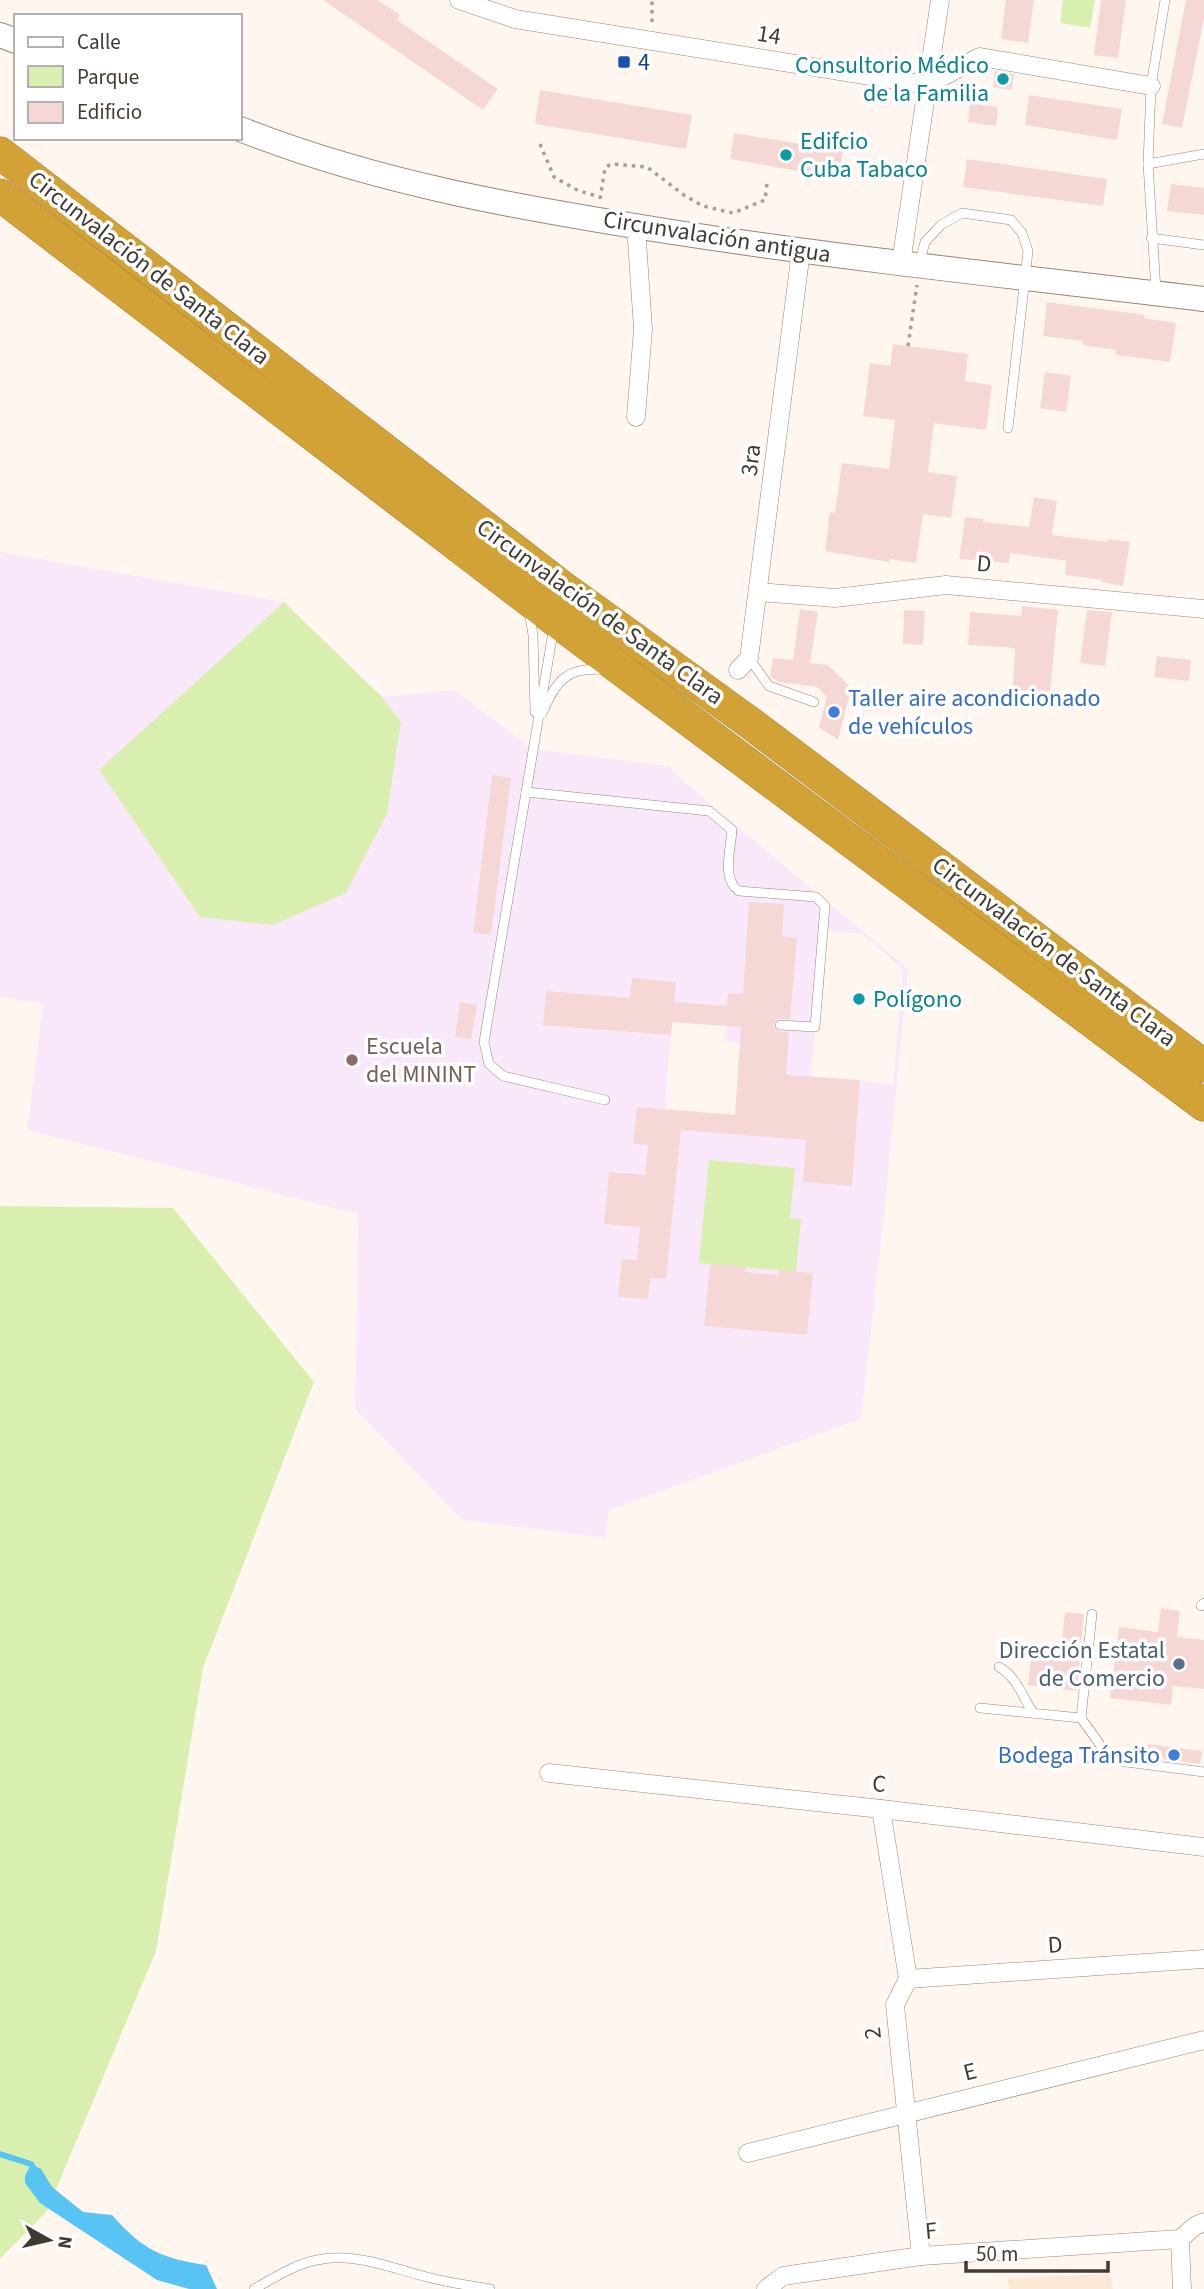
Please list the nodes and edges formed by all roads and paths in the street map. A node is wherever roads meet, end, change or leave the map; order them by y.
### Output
1 (459, 0) edge
2 (940, 0) edge
3 (1165, 0) edge
4 (927, 85) junction
5 (1151, 86) junction
6 (242, 130) edge
7 (540, 144) dead end
8 (0, 153) edge
9 (1204, 154) edge
10 (1148, 164) junction
11 (767, 183) dead end
12 (0, 195) edge
13 (599, 197) junction
14 (607, 221) junction
15 (636, 226) junction
16 (1151, 238) junction
17 (1204, 245) edge
18 (801, 251) junction
19 (910, 264) junction
20 (1025, 278) junction
21 (1156, 294) junction
22 (1204, 299) edge
23 (908, 346) dead end
24 (636, 418) dead end
25 (1008, 428) dead end
26 (759, 592) junction
27 (528, 599) junction
28 (558, 603) junction
29 (1204, 609) edge
30 (743, 664) joint
31 (624, 672) junction
32 (814, 702) dead end
33 (536, 730) junction
34 (526, 792) junction
35 (780, 1025) dead end
36 (1204, 1066) edge
37 (605, 1100) dead end
38 (1204, 1105) edge
39 (1092, 1614) dead end
40 (999, 1667) dead end
41 (980, 1708) dead end
42 (1033, 1713) junction
43 (1082, 1718) junction
44 (1204, 1772) edge
45 (549, 1773) dead end
46 (881, 1809) junction
47 (1204, 1847) edge
48 (1204, 1959) edge
49 (908, 1979) junction
50 (1204, 2040) edge
51 (906, 2114) junction
52 (748, 2153) dead end
53 (1204, 2222) edge
54 (1180, 2239) junction
55 (921, 2256) junction
56 (254, 2289) edge
57 (491, 2289) edge
58 (766, 2289) edge
59 (1181, 2289) edge

1 - 4 street, 14
2 - 4 street
3 - 5 lane
4 - 5 street
4 - 19 street
5 - 10 lane
6 - 14 street, Circunvalación antigua
7 - 13 path
8 - 28 highway, Circunvalación de Santa Clara
9 - 10 lane
10 - 16 lane
11 - 13 path
12 - 27 highway, Circunvalación de Santa Clara
13 - 14 path
14 - 15 street, Circunvalación antigua
15 - 18 street, Circunvalación antigua
15 - 24 street
16 - 17 lane
16 - 21 lane
18 - 19 street, Circunvalación antigua
18 - 26 street, 3ra
19 - 20 street, Circunvalación antigua
19 - 20 lane
19 - 23 path
20 - 21 street, Circunvalación antigua
20 - 25 lane
21 - 22 street, Circunvalación antigua
26 - 29 street, D
26 - 30 street, 3ra
27 - 28 highway, Circunvalación de Santa Clara
27 - 33 lane
28 - 31 highway, Circunvalación de Santa Clara
28 - 33 lane
28 - 36 highway, Circunvalación de Santa Clara
30 - 32 lane
31 - 33 lane
31 - 38 highway, Circunvalación de Santa Clara
33 - 34 lane
34 - 35 lane
34 - 37 lane
39 - 43 lane
40 - 42 lane
41 - 42 lane
42 - 43 lane
43 - 44 lane
45 - 46 street, C
46 - 47 street, C
46 - 49 street
48 - 49 street, D
49 - 51 street, 2
50 - 51 street, E
51 - 52 street, E
51 - 55 street, 2
53 - 54 street
54 - 55 street, F
54 - 59 street
55 - 58 street, F
56 - 57 lane

